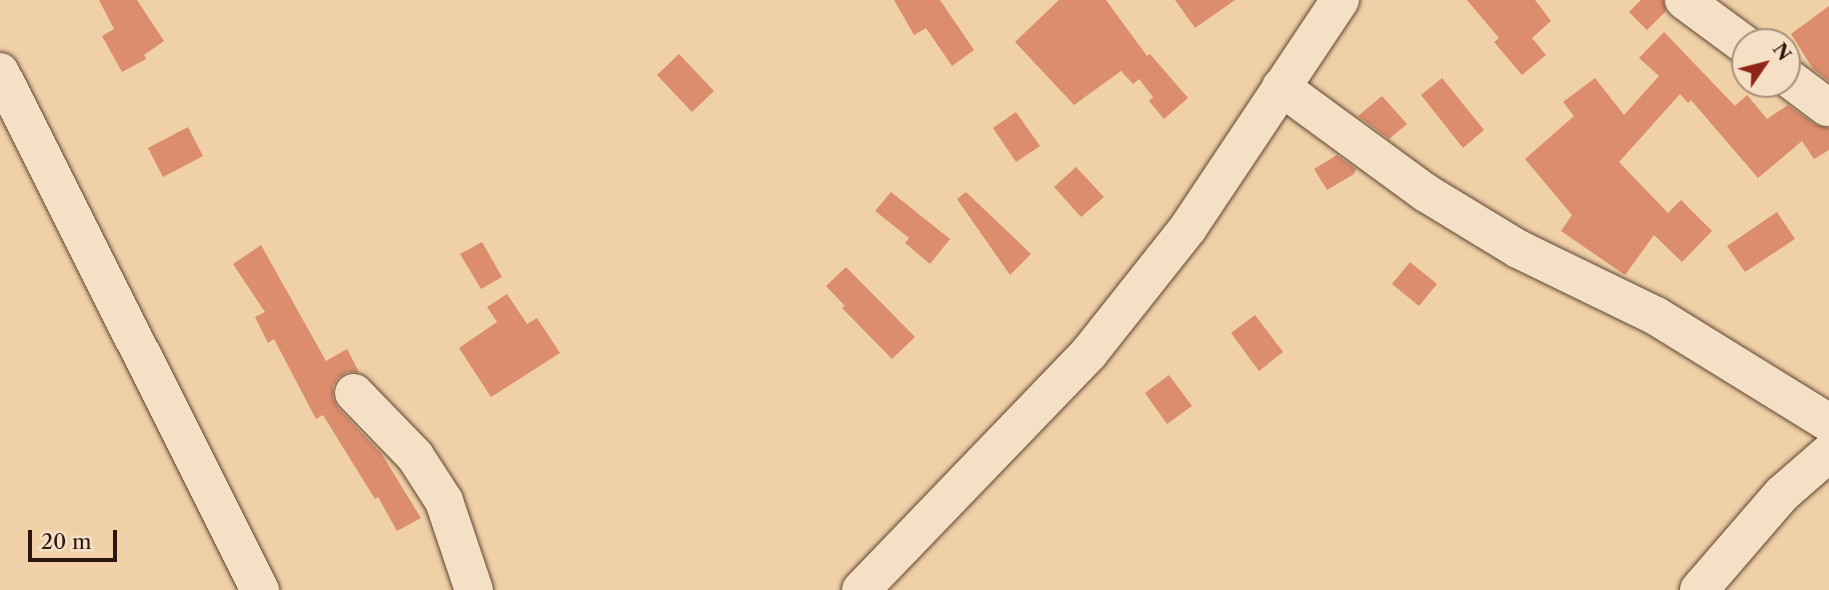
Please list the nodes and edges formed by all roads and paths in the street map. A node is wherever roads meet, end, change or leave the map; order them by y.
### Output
1 (1340, 0) edge
2 (1684, 0) edge
3 (1731, 35) edge
4 (0, 72) edge
5 (1281, 87) junction
6 (1801, 88) edge
7 (1827, 107) dead end
8 (354, 393) dead end
9 (1829, 423) edge
10 (1829, 453) edge
11 (260, 590) edge
12 (474, 590) edge
13 (861, 590) edge
14 (1699, 590) edge

1 - 5 street
2 - 3 street
4 - 11 street
5 - 9 street
5 - 13 street
6 - 7 street
8 - 12 street
10 - 14 street

